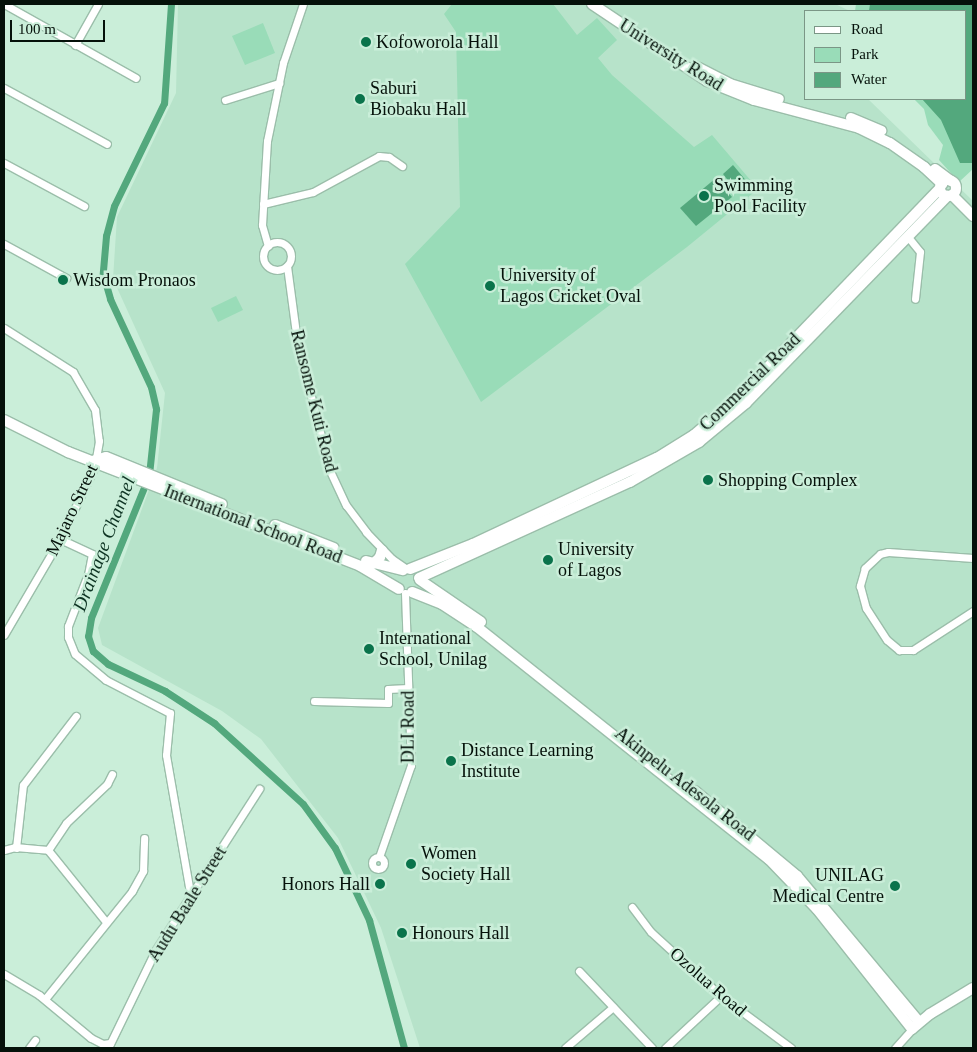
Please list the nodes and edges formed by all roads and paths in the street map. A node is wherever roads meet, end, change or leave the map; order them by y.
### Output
1 (4, 4) edge
2 (98, 4) edge
3 (304, 4) edge
4 (592, 4) edge
5 (602, 4) edge
6 (75, 45) junction
7 (136, 78) dead end
8 (279, 83) junction
9 (4, 88) edge
10 (225, 100) dead end
11 (107, 144) dead end
12 (4, 163) edge
13 (402, 166) dead end
14 (948, 189) junction
15 (263, 204) junction
16 (84, 206) dead end
17 (973, 208) edge
18 (973, 216) edge
19 (908, 237) junction
20 (4, 244) edge
21 (268, 246) junction
22 (287, 266) junction
23 (66, 278) dead end
24 (915, 299) dead end
25 (4, 328) edge
26 (4, 420) edge
27 (102, 461) junction
28 (154, 481) junction
29 (60, 538) junction
30 (382, 550) junction
31 (973, 558) edge
32 (373, 564) junction
33 (407, 569) junction
34 (420, 579) junction
35 (405, 591) junction
36 (973, 611) edge
37 (4, 635) edge
38 (408, 688) junction
39 (314, 702) dead end
40 (76, 716) dead end
41 (112, 774) dead end
42 (259, 790) dead end
43 (144, 838) dead end
44 (16, 848) junction
45 (4, 850) edge
46 (48, 850) junction
47 (379, 857) dead end
48 (190, 893) junction
49 (632, 908) dead end
50 (106, 922) junction
51 (579, 971) dead end
52 (4, 974) edge
53 (973, 988) edge
54 (721, 996) junction
55 (45, 999) junction
56 (613, 1007) junction
57 (915, 1026) junction
58 (35, 1040) dead end
59 (109, 1046) edge
60 (29, 1048) edge
61 (566, 1048) edge
62 (652, 1048) edge
63 (665, 1048) edge
64 (788, 1048) edge
65 (895, 1048) edge

1 - 6 street
2 - 6 street
3 - 8 street
4 - 14 street, University Road
5 - 14 street, University Road
6 - 7 street
8 - 10 street
8 - 15 street
9 - 11 street
12 - 16 street
13 - 15 street
14 - 17 street, University Road
14 - 18 street, University Road
14 - 19 street, Commercial Road
14 - 33 street, Commercial Road
15 - 21 street
19 - 24 street
19 - 34 street, Commercial Road
20 - 23 street
21 - 22 street
21 - 22 street
22 - 30 street, Ransome Kuti Road
25 - 27 street, Majaro Street
26 - 27 street, International School Road
27 - 28 street, International School Road
27 - 29 street, Majaro Street
28 - 32 street, International School Road
28 - 35 street, International School Road
29 - 37 street, Majaro Street
29 - 48 street
30 - 32 street
30 - 33 street, Ransome Kuti Road
31 - 36 street
32 - 33 street, International School Road
33 - 34 street, Akinpelu Adesola Road
33 - 35 street
34 - 35 street
34 - 57 street, Akinpelu Adesola Road
35 - 38 street, DLI Road
35 - 57 street, Akinpelu Adesola Road
38 - 39 street
38 - 47 street, DLI Road
40 - 44 street
41 - 46 street
42 - 48 street, Audu Baale Street
43 - 50 street
44 - 45 street
44 - 46 street
46 - 50 street
48 - 59 street, Audu Baale Street
49 - 54 street, Ozolua Road
50 - 55 street
51 - 56 street
52 - 55 street
53 - 57 street
54 - 63 street
54 - 64 street, Ozolua Road
55 - 59 street
56 - 61 street
56 - 62 street
57 - 65 street
58 - 60 street

